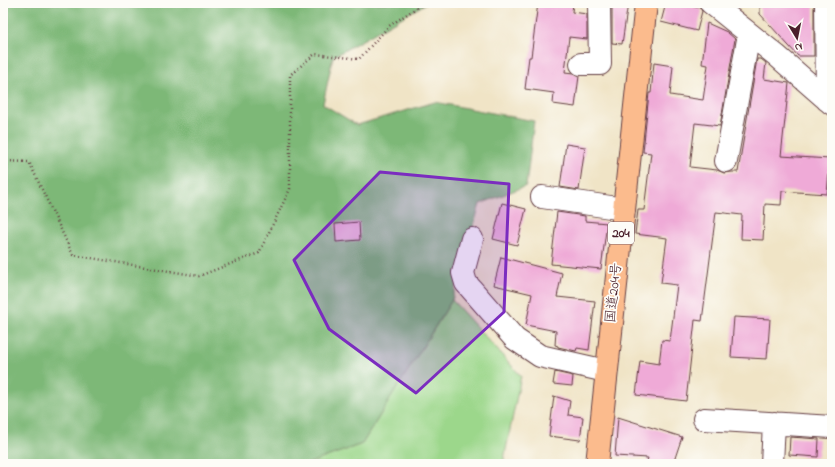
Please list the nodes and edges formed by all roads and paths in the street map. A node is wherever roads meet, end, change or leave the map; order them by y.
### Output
1 (424, 3) edge
2 (599, 3) edge
3 (646, 3) edge
4 (711, 3) edge
5 (826, 3) edge
6 (749, 34) junction
7 (581, 64) dead end
8 (829, 102) edge
9 (3, 161) edge
10 (726, 161) dead end
11 (542, 197) dead end
12 (624, 209) junction
13 (472, 239) dead end
14 (606, 371) junction
15 (704, 419) dead end
16 (774, 424) junction
17 (832, 428) edge
18 (597, 464) edge
19 (772, 464) edge

1 - 9 path
2 - 7 street
3 - 12 highway, 国道204号 / 204
4 - 6 street
5 - 8 street
6 - 8 street
6 - 10 street
11 - 12 street
12 - 14 highway, 国道204号 / 204
13 - 14 street
14 - 18 highway, 国道204号 / 204
15 - 16 street
16 - 17 street
16 - 19 street

